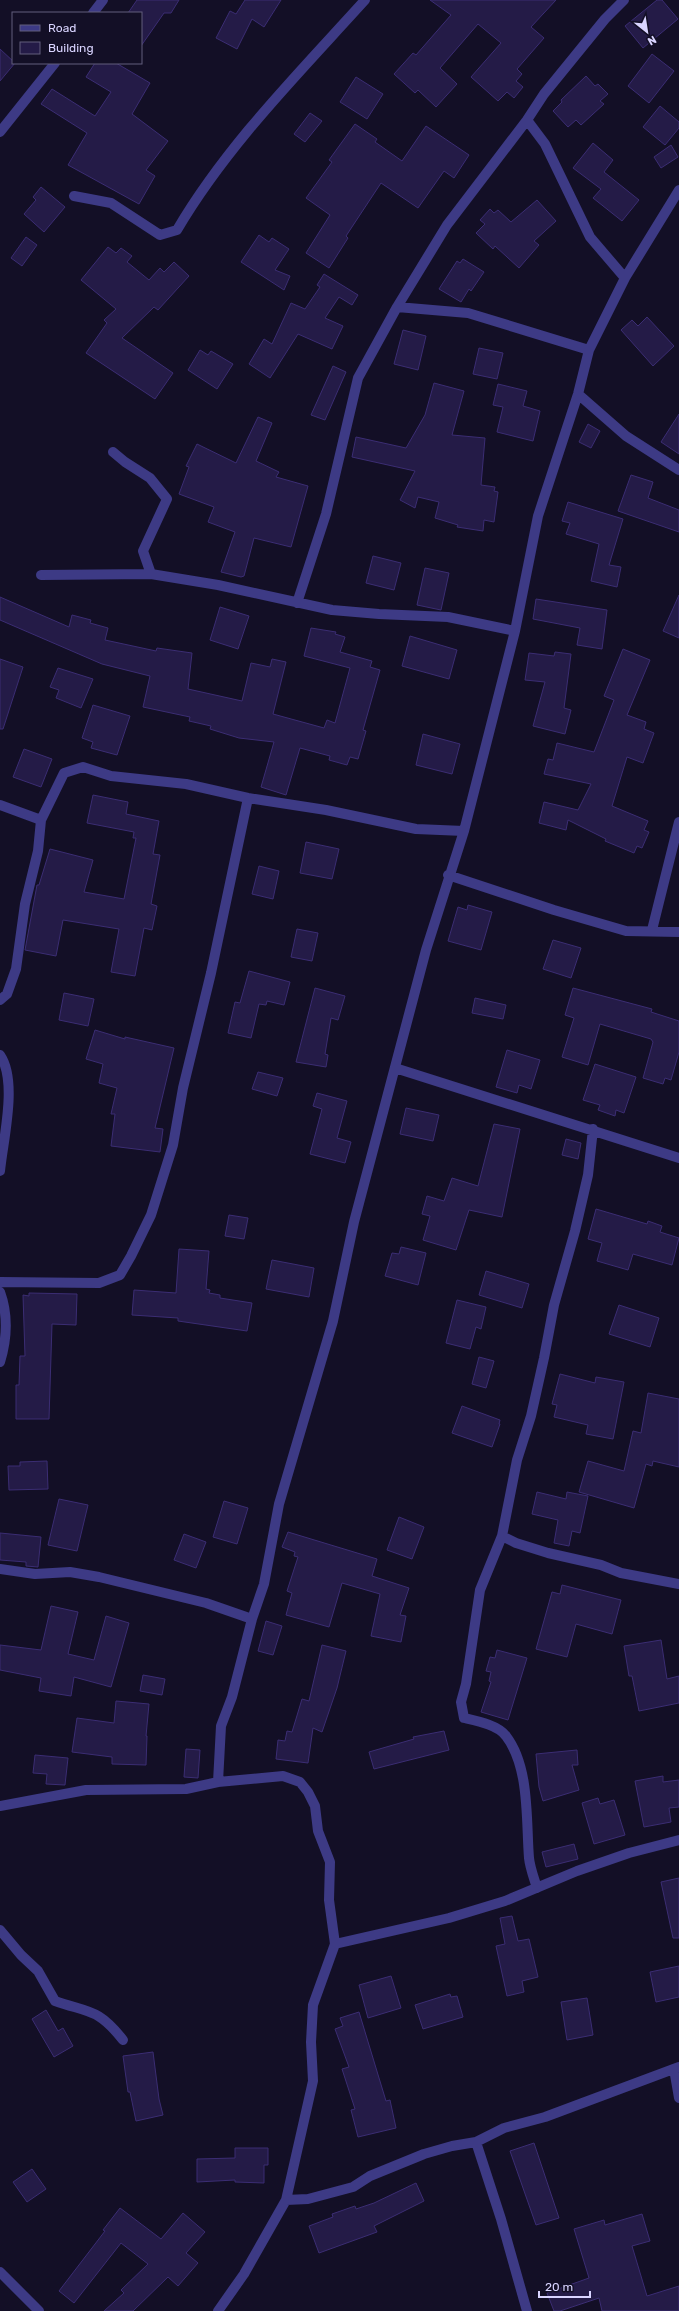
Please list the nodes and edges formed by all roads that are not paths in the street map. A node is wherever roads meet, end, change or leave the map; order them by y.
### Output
1 (103, 0) edge
2 (365, 0) edge
3 (624, 0) edge
4 (94, 12) edge
5 (54, 64) edge
6 (527, 120) junction
7 (0, 132) edge
8 (679, 190) edge
9 (74, 196) dead end
10 (625, 278) junction
11 (397, 307) junction
12 (589, 350) junction
13 (578, 394) junction
14 (113, 452) dead end
15 (679, 470) edge
16 (151, 574) junction
17 (41, 575) dead end
18 (297, 604) junction
19 (515, 631) junction
20 (248, 798) junction
21 (0, 805) edge
22 (41, 820) junction
23 (679, 822) edge
24 (464, 831) junction
25 (448, 875) junction
26 (652, 930) junction
27 (679, 932) edge
28 (0, 1000) edge
29 (0, 1055) edge
30 (395, 1068) junction
31 (593, 1129) junction
32 (679, 1158) edge
33 (0, 1170) edge
34 (0, 1282) edge
35 (0, 1292) edge
36 (0, 1362) edge
37 (502, 1536) junction
38 (0, 1570) edge
39 (679, 1584) edge
40 (252, 1619) junction
41 (218, 1782) junction
42 (0, 1806) edge
43 (679, 1840) edge
44 (537, 1888) junction
45 (0, 1930) edge
46 (335, 1944) junction
47 (123, 2040) dead end
48 (676, 2068) edge
49 (679, 2098) edge
50 (476, 2142) junction
51 (286, 2200) junction
52 (0, 2272) edge
53 (39, 2311) edge
54 (218, 2311) edge
55 (527, 2311) edge

1 - 4 street
2 - 9 street
3 - 6 street
5 - 7 street
6 - 10 street
6 - 11 street
8 - 10 street
10 - 12 street
11 - 12 street
11 - 18 street
12 - 13 street
13 - 15 street
13 - 19 street
14 - 16 street
16 - 17 street
16 - 18 street
18 - 19 street
19 - 24 street
20 - 22 street
20 - 24 street
20 - 34 street
21 - 22 street
22 - 28 street
23 - 26 street
24 - 25 street
25 - 26 street
25 - 30 street
26 - 27 street
29 - 33 street
30 - 31 street
30 - 40 street
31 - 32 street
31 - 37 street
35 - 36 street
37 - 39 street
37 - 44 street
38 - 40 street
40 - 41 street
41 - 42 street
41 - 46 street
43 - 44 street
44 - 46 street
45 - 47 street
46 - 51 street
48 - 49 street
48 - 50 street
50 - 51 street
50 - 55 street
51 - 54 street
52 - 53 street

